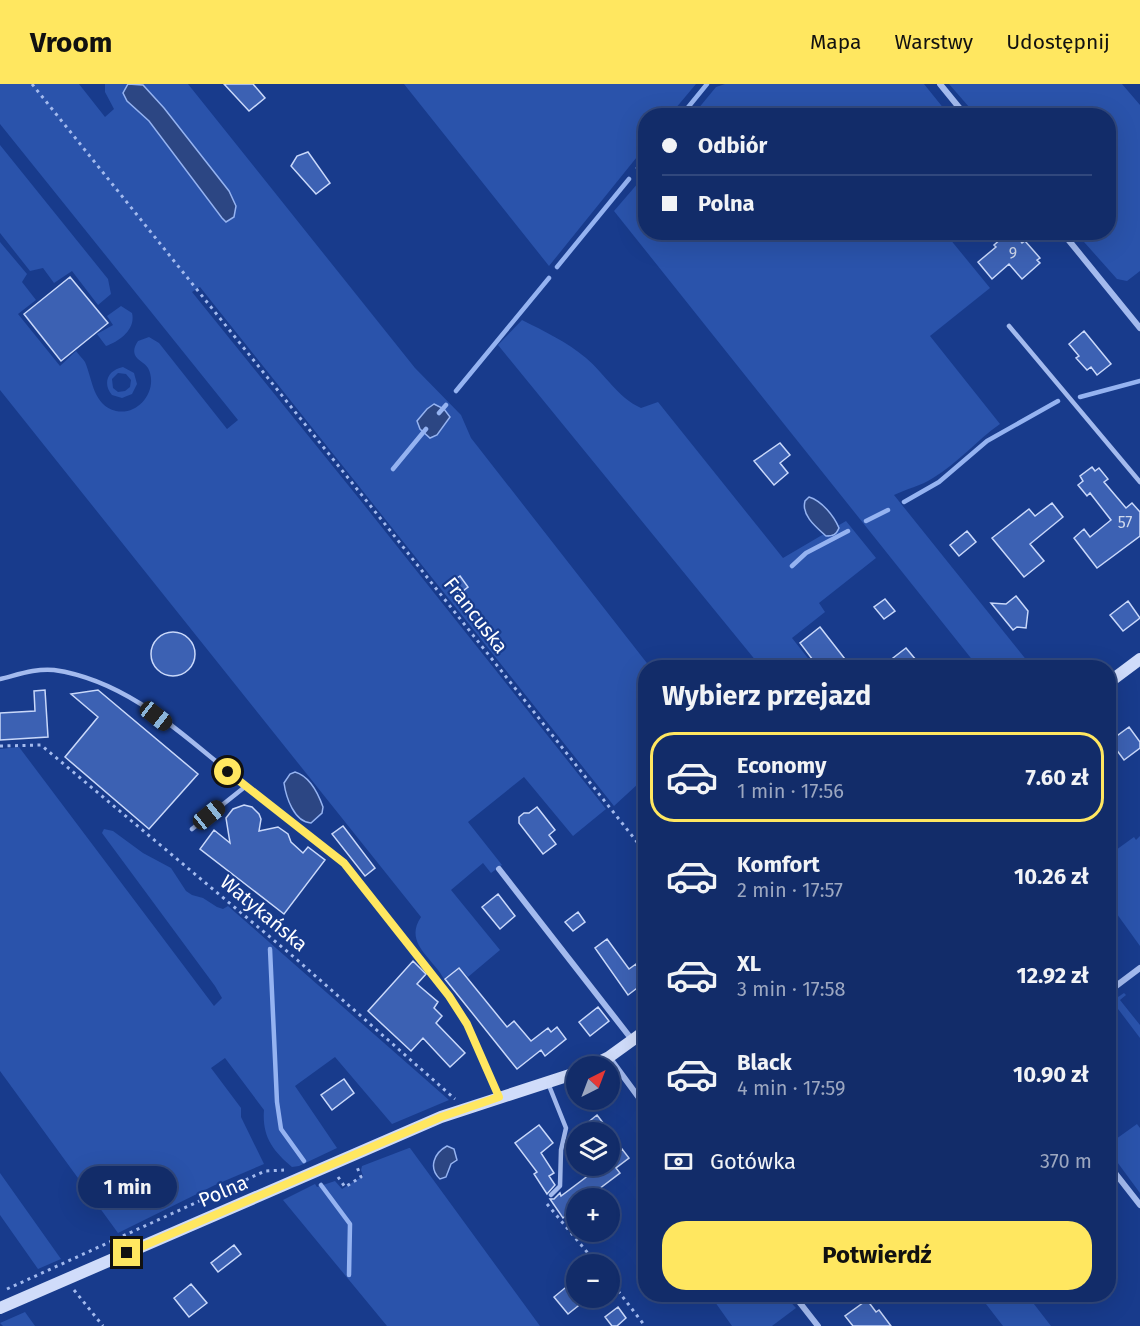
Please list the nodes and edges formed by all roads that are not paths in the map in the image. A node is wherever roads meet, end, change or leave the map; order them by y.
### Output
1 (940, 84) edge
2 (960, 108) edge
3 (1068, 240) edge
4 (1009, 326) dead end
5 (1140, 328) edge
6 (1140, 482) edge
7 (1140, 658) edge
8 (1116, 677) edge
9 (0, 679) edge
10 (246, 786) junction
11 (192, 829) dead end
12 (499, 869) dead end
13 (1140, 968) edge
14 (1116, 986) edge
15 (638, 1037) edge
16 (633, 1041) junction
17 (610, 1056) edge
18 (620, 1072) edge
19 (566, 1077) edge
20 (548, 1083) junction
21 (638, 1096) edge
22 (499, 1097) junction
23 (1116, 1174) edge
24 (551, 1195) road end
25 (1140, 1205) edge
26 (800, 1302) edge
27 (0, 1308) edge
28 (818, 1326) edge

1 - 2 street
3 - 5 street
4 - 6 lane
7 - 8 street
9 - 10 lane
10 - 11 lane
10 - 22 lane
12 - 16 street
13 - 14 street
15 - 16 street
16 - 17 street
18 - 21 street
19 - 20 street, Polna
20 - 22 street, Polna
20 - 24 lane
22 - 27 street, Polna
23 - 25 street
26 - 28 street

